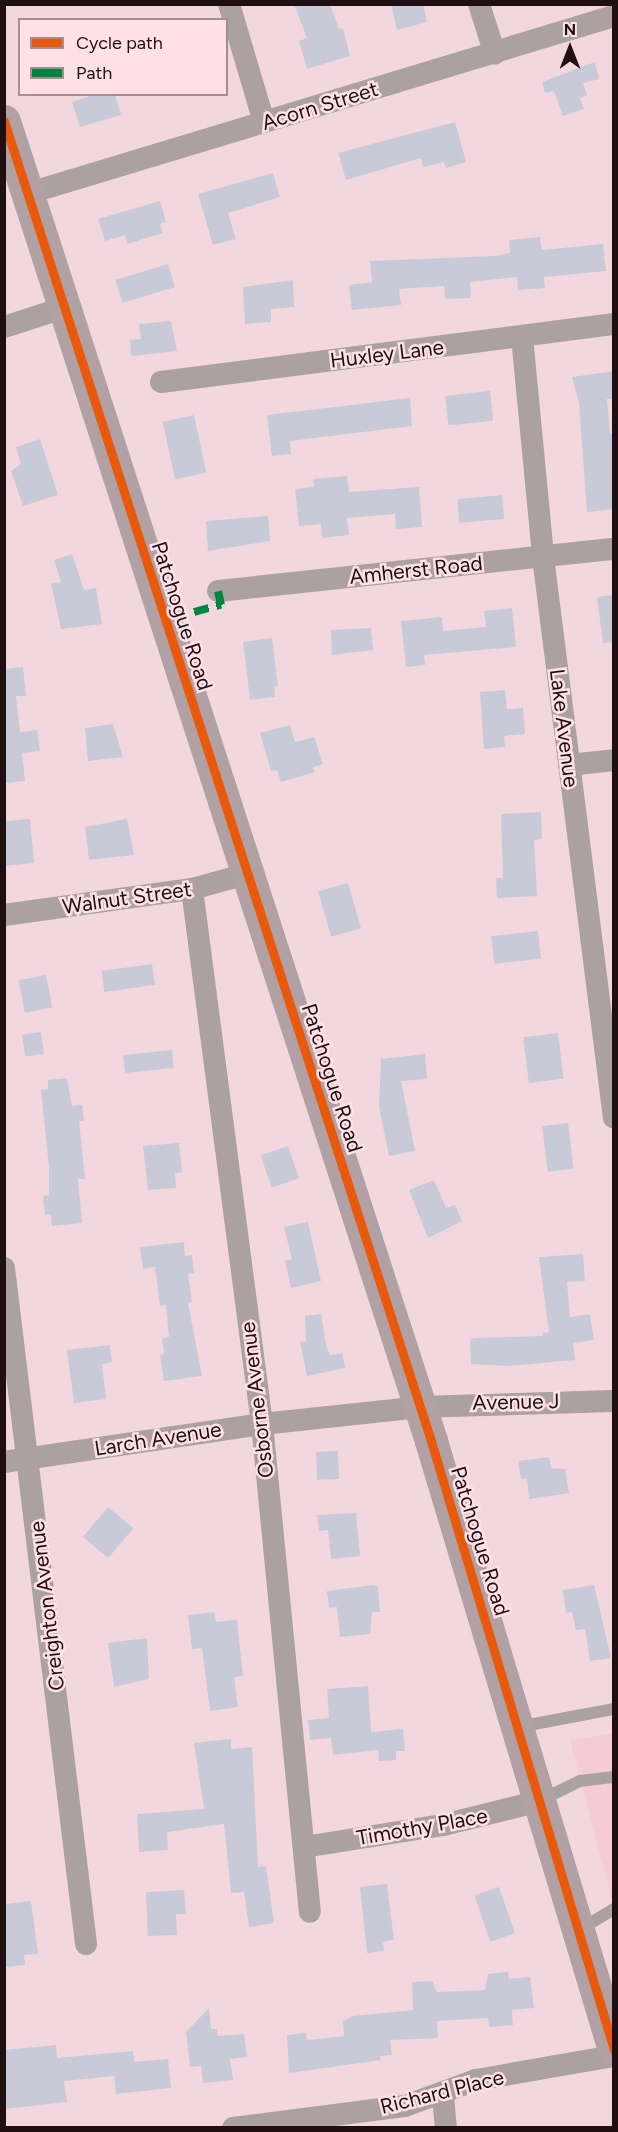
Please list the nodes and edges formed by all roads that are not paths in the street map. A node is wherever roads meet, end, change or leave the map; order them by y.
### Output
1 (229, 4) edge
2 (479, 4) edge
3 (614, 16) edge
4 (495, 54) junction
5 (4, 121) edge
6 (264, 122) junction
7 (27, 194) junction
8 (63, 308) junction
9 (614, 324) edge
10 (4, 327) edge
11 (522, 337) junction
12 (160, 382) dead end
13 (614, 549) edge
14 (543, 557) junction
15 (218, 591) dead end
16 (614, 760) edge
17 (568, 765) junction
18 (247, 874) junction
19 (192, 890) junction
20 (4, 915) edge
21 (614, 1119) edge
22 (4, 1268) edge
23 (614, 1401) edge
24 (420, 1407) junction
25 (262, 1424) junction
26 (30, 1459) junction
27 (4, 1462) edge
28 (614, 1709) edge
29 (517, 1727) junction
30 (614, 1777) edge
31 (539, 1801) junction
32 (304, 1847) junction
33 (614, 1909) edge
34 (310, 1912) dead end
35 (578, 1931) junction
36 (86, 1944) dead end
37 (614, 2050) edge
38 (614, 2056) edge
39 (442, 2095) junction
40 (233, 2127) edge
41 (446, 2127) edge

1 - 6 street
2 - 4 street
3 - 4 street, Acorn Street
4 - 6 street, Acorn Street
5 - 7 main road, Patchogue Road
6 - 7 street, Acorn Street
7 - 8 main road, Patchogue Road
8 - 10 street
8 - 18 main road, Patchogue Road
9 - 11 street, Huxley Lane
11 - 12 street, Huxley Lane
11 - 14 street, Lake Avenue
13 - 14 street, Amherst Road
14 - 15 street, Amherst Road
14 - 17 street, Lake Avenue
16 - 17 street
17 - 21 street, Lake Avenue
18 - 19 street, Walnut Street
18 - 24 main road, Patchogue Road
19 - 20 street, Walnut Street
19 - 25 street, Osborne Avenue
22 - 26 street, Creighton Avenue
23 - 24 street, Avenue J
24 - 25 street, Larch Avenue
24 - 29 main road, Patchogue Road
25 - 26 street, Larch Avenue
25 - 32 street, Osborne Avenue
26 - 27 street, Larch Avenue
26 - 36 street, Creighton Avenue
28 - 29 lane
29 - 31 main road, Patchogue Road
30 - 31 lane
31 - 32 street, Timothy Place
31 - 35 main road, Patchogue Road
32 - 34 street, Osborne Avenue
33 - 35 lane
35 - 37 main road, Patchogue Road
38 - 39 street, Richard Place
39 - 40 street, Richard Place
39 - 41 street

